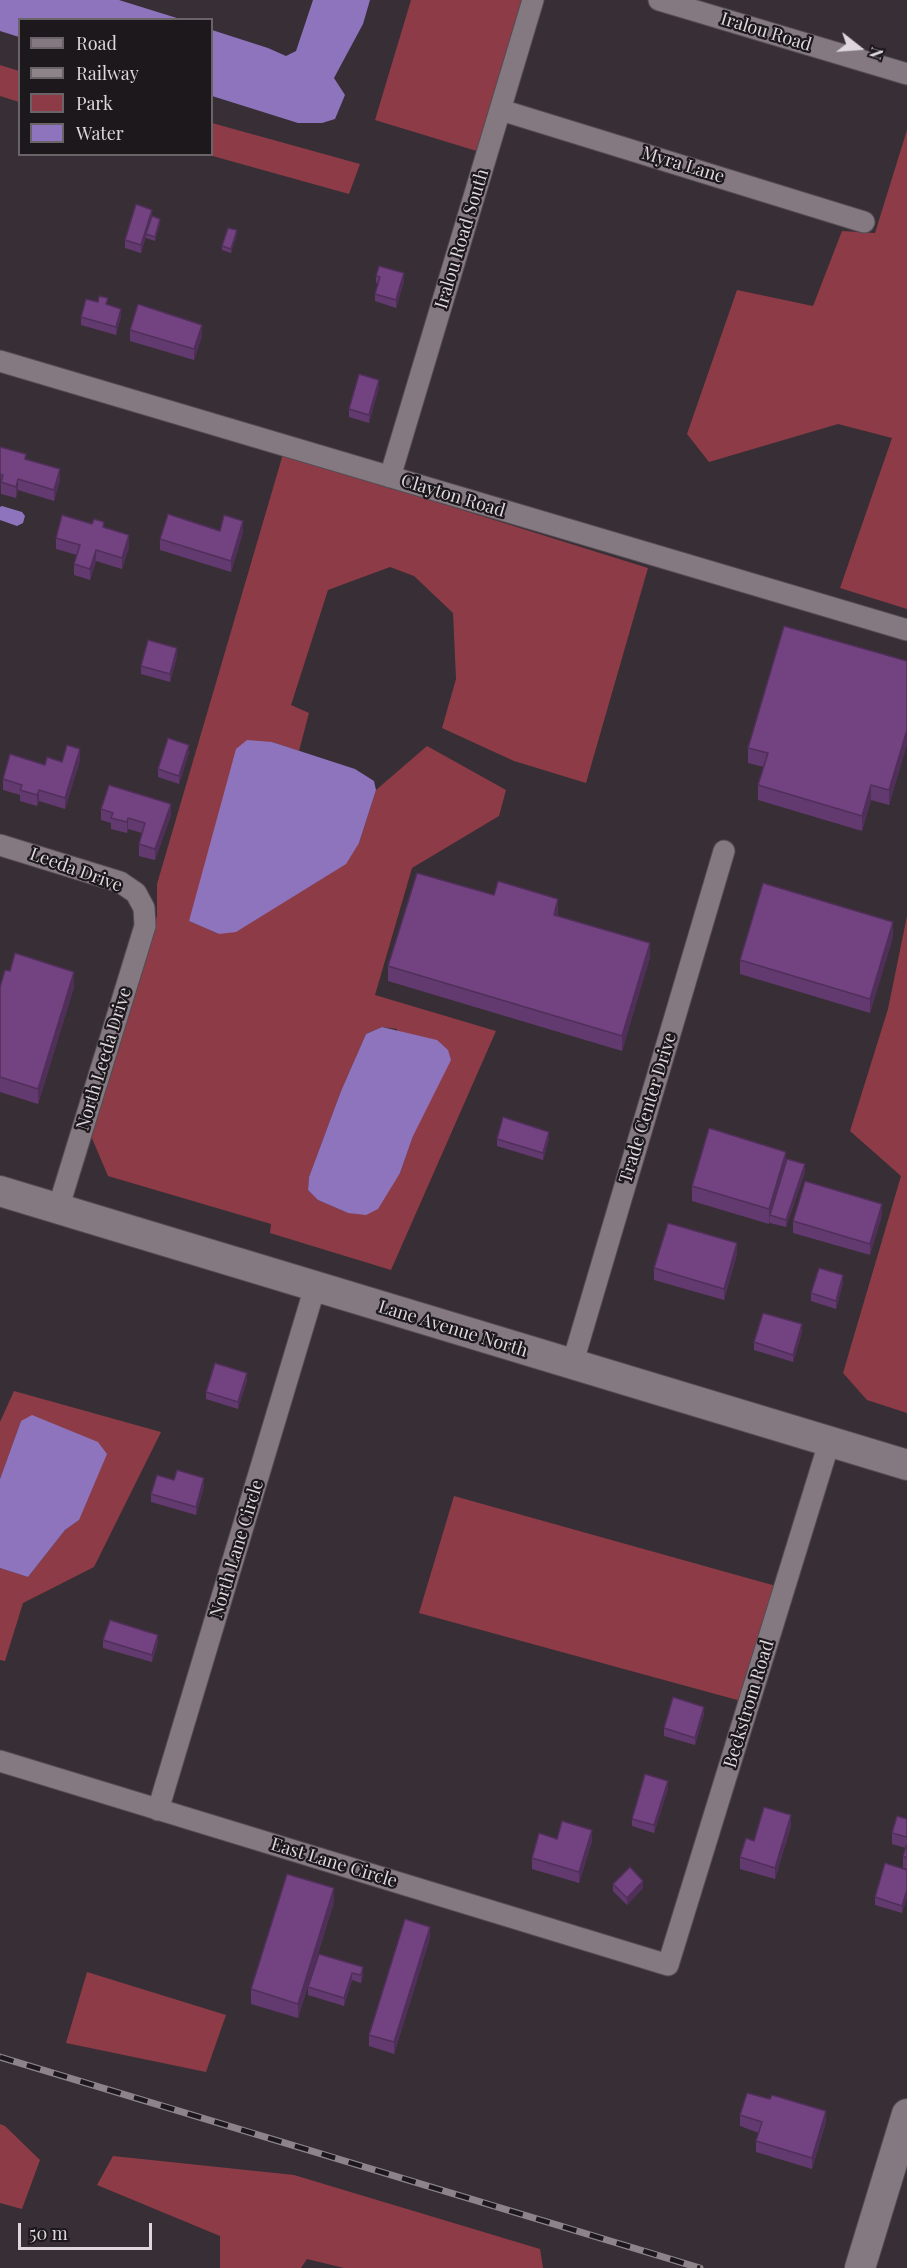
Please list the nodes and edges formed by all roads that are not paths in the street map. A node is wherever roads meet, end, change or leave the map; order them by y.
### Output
1 (533, 0) edge
2 (659, 0) edge
3 (907, 74) edge
4 (501, 110) junction
5 (864, 222) dead end
6 (0, 361) edge
7 (390, 477) junction
8 (907, 630) edge
9 (0, 844) edge
10 (724, 851) dead end
11 (144, 908) joint
12 (0, 1191) edge
13 (58, 1209) junction
14 (315, 1287) junction
15 (572, 1365) junction
16 (829, 1443) junction
17 (907, 1465) edge
18 (0, 1761) edge
19 (158, 1810) junction
20 (668, 1965) joint
21 (907, 2114) edge
22 (860, 2268) edge

1 - 4 street, Iralou Road South
2 - 3 street, Iralou Road
4 - 5 street, Myra Lane
4 - 7 street, Iralou Road South
6 - 7 street, Clayton Road
7 - 8 street, Clayton Road
9 - 11 street, Leeda Drive
10 - 15 street, Trade Center Drive
11 - 13 street, North Leeda Drive
12 - 13 main road, Lane Avenue North
13 - 14 main road, Lane Avenue North
14 - 15 main road, Lane Avenue North
14 - 19 street, North Lane Circle
15 - 16 main road, Lane Avenue North
16 - 17 main road, Lane Avenue North
16 - 20 street, Beckstrom Road
18 - 19 street, East Lane Circle
19 - 20 street, East Lane Circle
21 - 22 main road

